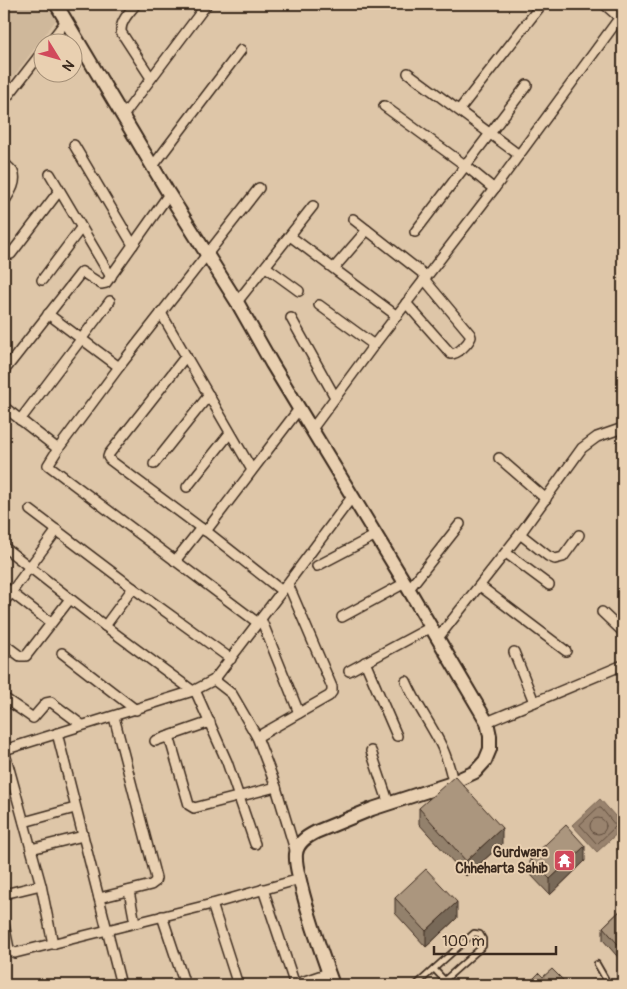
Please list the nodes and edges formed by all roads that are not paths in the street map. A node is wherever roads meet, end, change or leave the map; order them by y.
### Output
1 (56, 4) edge
2 (136, 4) edge
3 (207, 4) edge
4 (542, 4) edge
5 (604, 4) edge
6 (621, 15) edge
7 (66, 21) junction
8 (58, 32) edge
9 (241, 50) dead end
10 (32, 65) edge
11 (408, 73) dead end
12 (151, 78) junction
13 (527, 85) dead end
14 (4, 101) edge
15 (384, 106) dead end
16 (459, 110) junction
17 (124, 116) junction
18 (491, 134) junction
19 (74, 145) dead end
20 (519, 155) junction
21 (4, 163) edge
22 (153, 166) junction
23 (466, 166) junction
24 (50, 174) dead end
25 (259, 188) dead end
26 (494, 189) junction
27 (59, 191) junction
28 (169, 194) junction
29 (4, 202) edge
30 (313, 206) dead end
31 (353, 220) dead end
32 (81, 228) junction
33 (366, 230) junction
34 (415, 232) dead end
35 (290, 236) junction
36 (133, 244) junction
37 (11, 254) dead end
38 (206, 254) junction
39 (266, 267) junction
40 (334, 268) junction
41 (111, 277) junction
42 (426, 278) junction
43 (42, 280) dead end
44 (299, 291) dead end
45 (110, 301) dead end
46 (237, 302) junction
47 (406, 303) junction
48 (319, 305) dead end
49 (161, 313) junction
50 (48, 314) junction
51 (396, 316) junction
52 (291, 318) dead end
53 (82, 340) junction
54 (374, 345) junction
55 (186, 356) junction
56 (119, 367) junction
57 (4, 371) edge
58 (209, 395) junction
59 (336, 397) junction
60 (4, 407) edge
61 (299, 409) junction
62 (20, 420) junction
63 (623, 428) edge
64 (312, 430) junction
65 (230, 433) junction
66 (58, 449) junction
67 (499, 458) dead end
68 (154, 464) dead end
69 (252, 470) junction
70 (187, 487) dead end
71 (352, 497) junction
72 (546, 499) junction
73 (30, 510) dead end
74 (460, 524) dead end
75 (57, 530) junction
76 (203, 530) junction
77 (520, 534) junction
78 (376, 535) junction
79 (579, 535) dead end
80 (4, 547) edge
81 (506, 553) junction
82 (175, 562) junction
83 (317, 566) dead end
84 (29, 567) junction
85 (407, 586) junction
86 (480, 586) junction
87 (549, 586) dead end
88 (133, 588) junction
89 (285, 588) junction
90 (7, 590) edge
91 (70, 599) junction
92 (4, 602) edge
93 (602, 612) dead end
94 (342, 617) dead end
95 (259, 621) junction
96 (51, 624) junction
97 (105, 626) junction
98 (431, 627) junction
99 (623, 632) edge
100 (438, 638) junction
101 (4, 644) edge
102 (566, 651) dead end
103 (514, 652) dead end
104 (62, 653) dead end
105 (231, 659) junction
106 (365, 662) junction
107 (623, 665) edge
108 (349, 672) dead end
109 (214, 680) junction
110 (406, 681) dead end
111 (194, 691) junction
112 (4, 698) edge
113 (534, 702) junction
114 (136, 710) junction
115 (299, 713) junction
116 (114, 717) junction
117 (210, 722) junction
118 (487, 722) junction
119 (82, 725) junction
120 (57, 733) junction
121 (168, 736) junction
122 (397, 736) dead end
123 (257, 737) junction
124 (156, 741) dead end
125 (4, 750) edge
126 (371, 751) dead end
127 (453, 782) junction
128 (276, 787) junction
129 (240, 796) junction
130 (388, 804) junction
131 (75, 808) junction
132 (24, 822) junction
133 (83, 836) junction
134 (255, 844) dead end
135 (31, 849) junction
136 (296, 852) junction
137 (300, 879) junction
138 (41, 884) junction
139 (263, 889) junction
140 (129, 891) junction
141 (4, 894) edge
142 (99, 898) junction
143 (212, 904) junction
144 (162, 916) junction
145 (135, 923) junction
146 (4, 924) edge
147 (106, 930) junction
148 (53, 944) junction
149 (596, 964) dead end
150 (434, 969) junction
151 (331, 979) edge
152 (444, 981) junction
153 (121, 985) edge
154 (185, 985) edge
155 (238, 985) edge
156 (294, 985) edge
157 (416, 985) edge
158 (439, 985) edge
159 (449, 985) edge
160 (609, 985) edge

1 - 7 street
2 - 12 street
3 - 12 street
4 - 16 street
5 - 6 street
6 - 20 street
7 - 8 street
7 - 17 street
9 - 22 street
10 - 14 street
11 - 16 street
12 - 17 street
13 - 18 street
15 - 23 street
16 - 18 street
17 - 22 street
18 - 20 street
18 - 23 street
19 - 36 street
20 - 26 street
21 - 29 street
22 - 28 street
23 - 26 street
23 - 34 street
24 - 27 street
25 - 38 street
26 - 42 street
27 - 32 street
27 - 37 street
28 - 36 street
28 - 38 street
30 - 35 street
31 - 33 street
32 - 41 street
32 - 43 street
33 - 40 street
33 - 42 street
35 - 39 street
35 - 40 street
36 - 41 street
38 - 46 street
38 - 49 street
39 - 44 street
39 - 46 street
40 - 51 street
41 - 50 street
42 - 47 street
42 - 47 street
45 - 53 street
46 - 61 street
47 - 51 street
48 - 54 street
49 - 55 street
49 - 56 street
50 - 53 street
50 - 57 street
51 - 54 street
52 - 59 street
53 - 56 street
53 - 62 street
54 - 59 street
55 - 58 street
55 - 76 street
56 - 66 street
58 - 65 street
58 - 68 street
59 - 64 street
60 - 62 street
61 - 64 street
61 - 69 street
62 - 66 street
63 - 72 street
64 - 71 street
65 - 69 street
65 - 70 street
66 - 82 street
67 - 72 street
69 - 76 street
71 - 78 street
71 - 89 street
72 - 77 street
73 - 75 street
74 - 85 street
75 - 84 street
75 - 88 street
76 - 82 street
76 - 89 street
77 - 79 street
77 - 81 street
78 - 83 street
78 - 85 street
80 - 84 street
81 - 86 street
81 - 87 street
82 - 95 street
84 - 90 street
84 - 91 street
85 - 94 street
85 - 98 street
86 - 100 street
86 - 102 street
88 - 97 street
88 - 105 street
89 - 95 street
89 - 115 street
90 - 92 street
90 - 96 street
91 - 96 street
91 - 97 street
93 - 99 street
95 - 105 street
95 - 115 street
96 - 101 street
97 - 111 street
98 - 100 street
98 - 106 street
100 - 118 street
103 - 113 street
104 - 114 street
105 - 109 street
106 - 108 street
106 - 122 street
107 - 113 street
109 - 111 street
109 - 123 street
110 - 127 street
111 - 114 street
111 - 117 street
112 - 119 street
113 - 118 street
114 - 116 street
115 - 123 street
116 - 119 street
116 - 140 street
117 - 121 street
117 - 129 street
118 - 127 street
119 - 120 street
120 - 125 street
120 - 131 street
121 - 124 street
121 - 129 street
123 - 128 street
125 - 132 street
126 - 130 street
127 - 130 street
128 - 129 street
128 - 136 street
129 - 134 street
130 - 136 street
131 - 132 street
131 - 133 street
132 - 135 street
133 - 135 street
133 - 142 street
135 - 138 street
136 - 137 street
137 - 139 street
137 - 151 street
138 - 141 street
138 - 148 street
139 - 143 street
139 - 156 street
140 - 142 street
140 - 145 street
142 - 147 street
143 - 144 street
143 - 155 street
144 - 145 street
144 - 154 street
145 - 147 street
146 - 148 street
147 - 148 street
147 - 153 street
149 - 160 lane
150 - 152 lane
150 - 152 lane
150 - 157 lane
151 - 156 street
152 - 158 lane
152 - 159 lane

